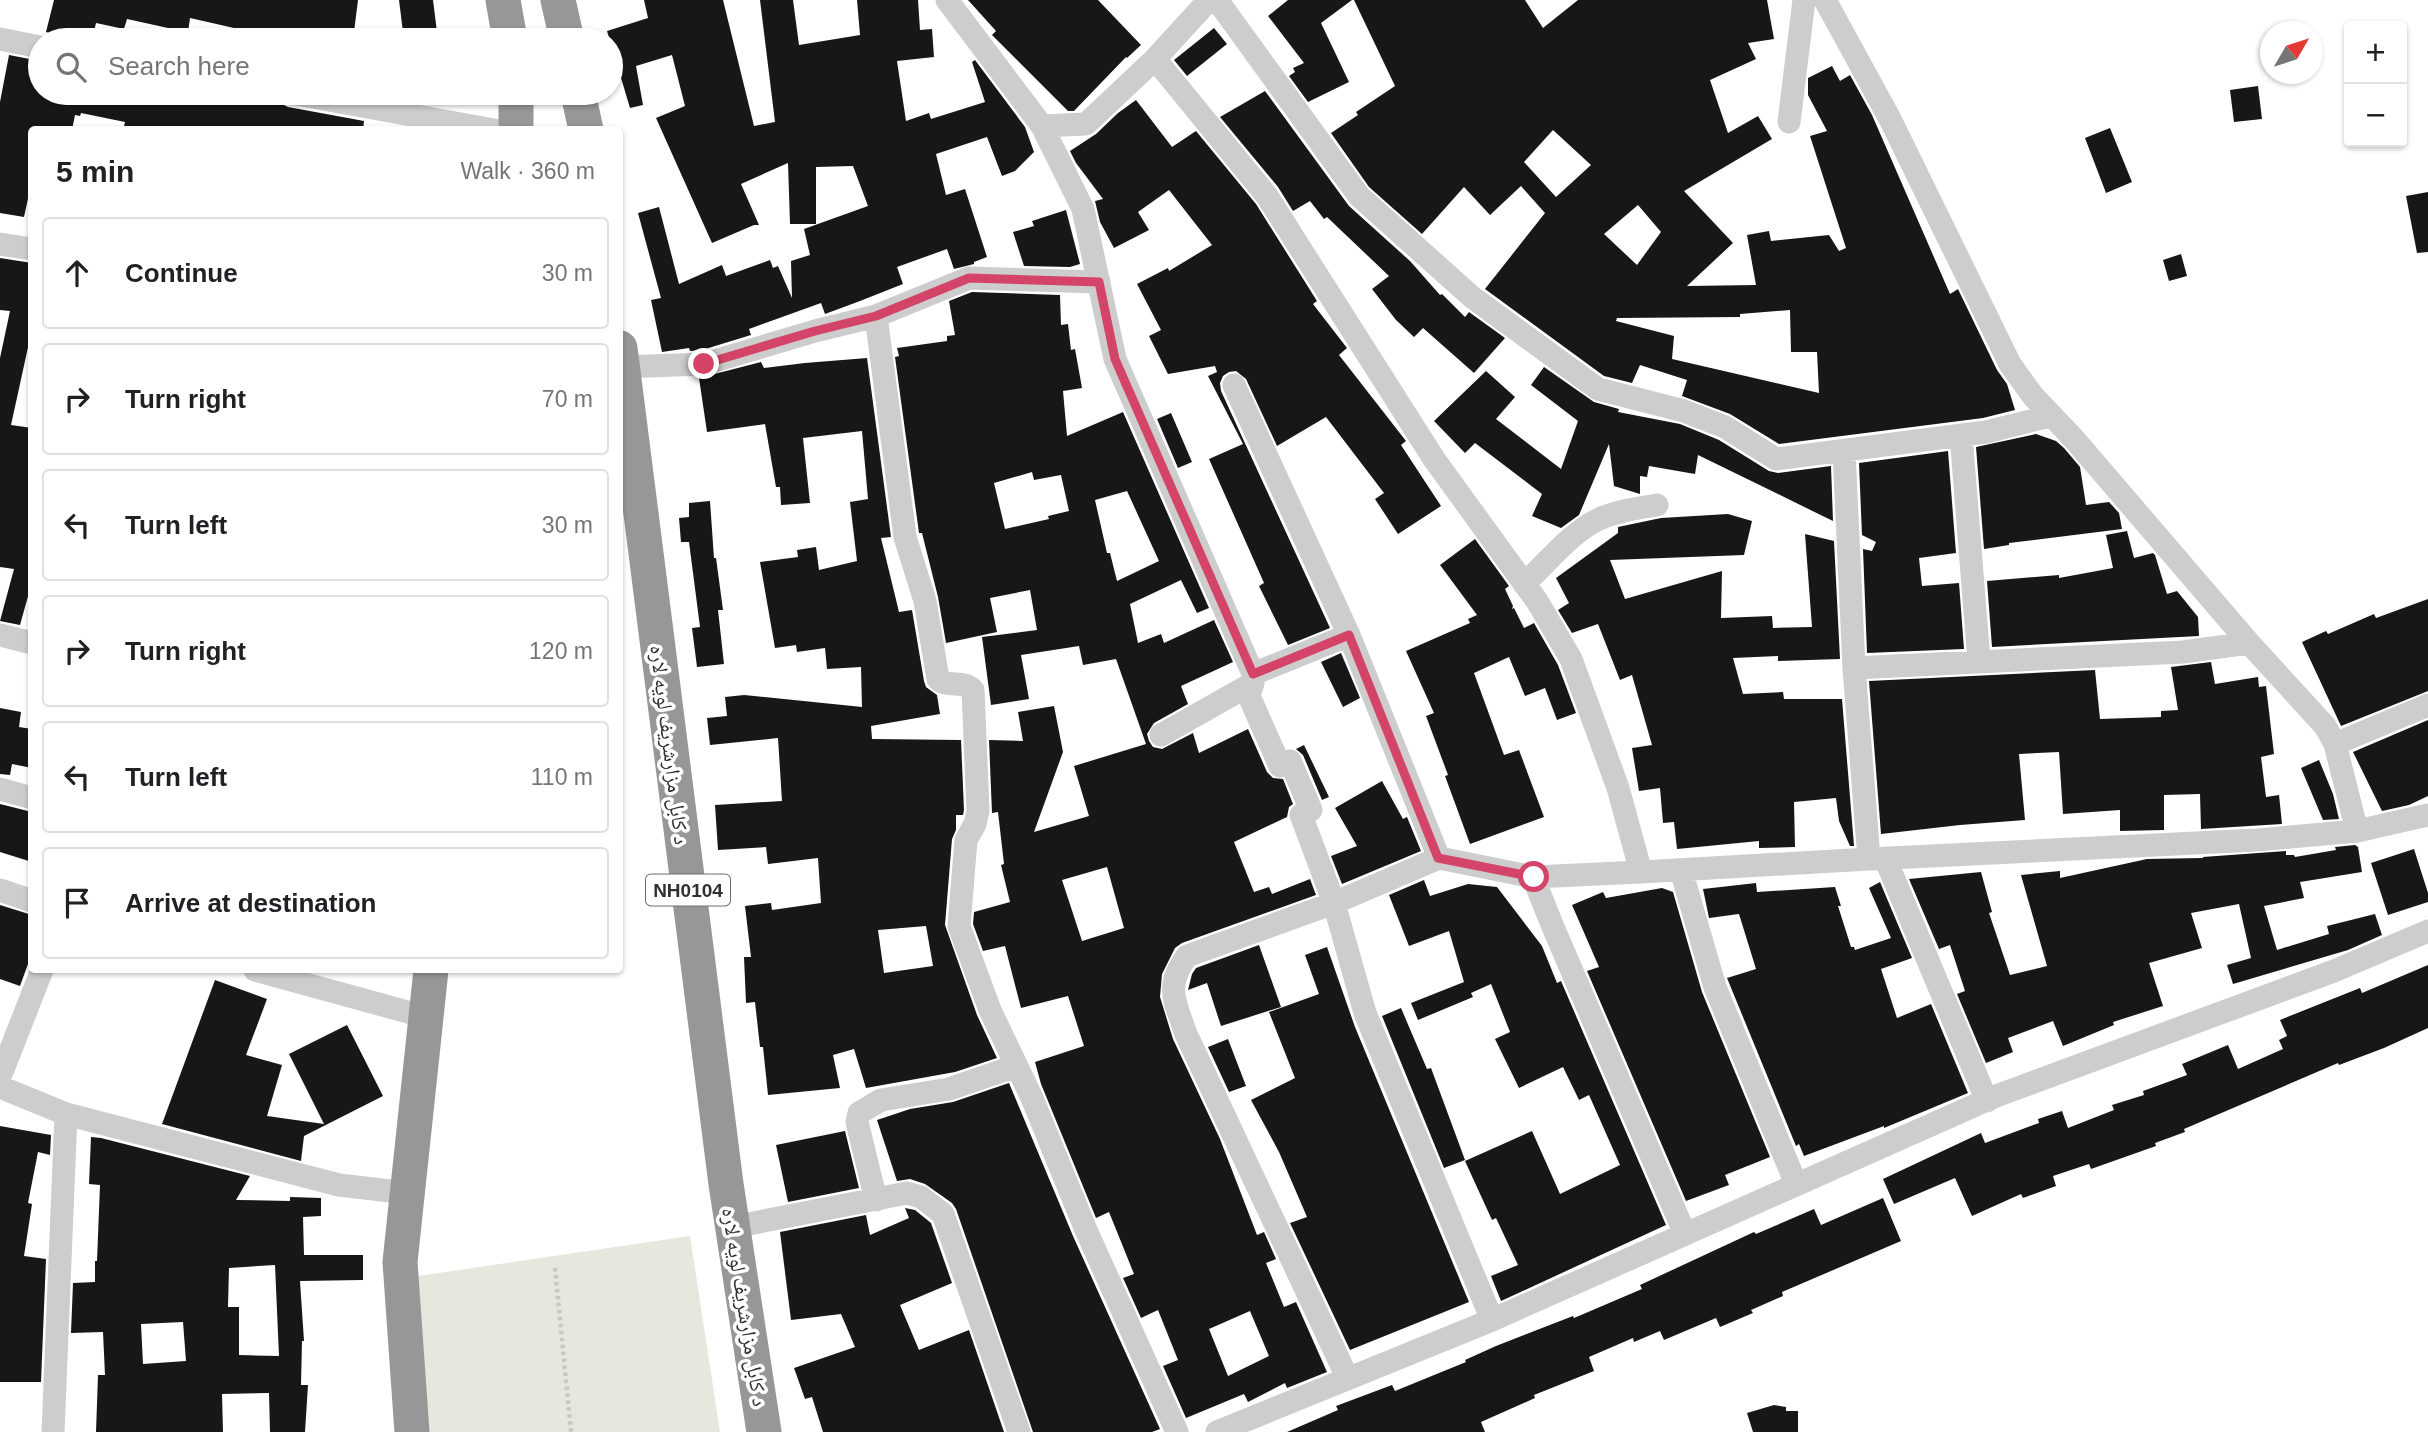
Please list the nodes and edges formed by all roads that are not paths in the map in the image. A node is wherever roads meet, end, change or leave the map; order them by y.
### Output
1 (503, 0) edge
2 (558, 0) edge
3 (947, 0) edge
4 (1209, 0) edge
5 (1217, 0) edge
6 (1804, 0) edge
7 (1825, 0) edge
8 (508, 28) edge
9 (564, 28) edge
10 (0, 39) edge
11 (28, 45) edge
12 (1155, 59) junction
13 (356, 105) edge
14 (516, 105) edge
15 (581, 105) edge
16 (1789, 122) dead end
17 (472, 126) edge
18 (516, 126) edge
19 (585, 126) edge
20 (1042, 126) junction
21 (0, 244) edge
22 (28, 248) edge
23 (1099, 282) junction
24 (876, 316) junction
25 (623, 357) edge
26 (623, 380) edge
27 (1234, 385) dead end
28 (2050, 416) junction
29 (1961, 435) junction
30 (1844, 451) junction
31 (1657, 505) dead end
32 (1524, 584) junction
33 (0, 635) edge
34 (1349, 635) junction
35 (28, 642) edge
36 (2249, 643) junction
37 (1979, 661) junction
38 (1854, 668) junction
39 (1253, 678) junction
40 (2428, 705) edge
41 (1161, 734) dead end
42 (2335, 744) junction
43 (0, 789) edge
44 (28, 797) edge
45 (2428, 815) edge
46 (2357, 831) junction
47 (1438, 858) junction
48 (1877, 858) junction
49 (1681, 870) junction
50 (1641, 872) junction
51 (1534, 877) junction
52 (0, 890) edge
53 (28, 900) edge
54 (1334, 903) junction
55 (2428, 931) edge
56 (41, 973) edge
57 (266, 973) edge
58 (431, 973) edge
59 (426, 1017) junction
60 (1016, 1066) junction
61 (0, 1077) edge
62 (0, 1087) edge
63 (1987, 1101) junction
64 (66, 1114) junction
65 (1796, 1184) junction
66 (407, 1193) junction
67 (876, 1200) junction
68 (733, 1227) junction
69 (1685, 1234) junction
70 (1492, 1320) junction
71 (1347, 1377) junction
72 (53, 1432) edge
73 (412, 1432) edge
74 (764, 1432) edge
75 (1019, 1432) edge
76 (1177, 1432) edge
77 (1217, 1432) edge

1 - 8 highway
2 - 9 highway
3 - 20 street
4 - 12 street
5 - 30 street
6 - 16 street
7 - 28 street
10 - 11 street
12 - 20 street
12 - 32 street
13 - 17 street
14 - 18 highway
15 - 19 highway
20 - 23 street
21 - 22 street
23 - 24 street
23 - 39 street
24 - 25 street
24 - 60 street
26 - 68 highway, د کابل مزارشریف لویه لاره / NH0104
27 - 34 street
28 - 29 street
28 - 36 street
29 - 30 street
29 - 37 street
30 - 38 street
31 - 32 street
32 - 50 street
33 - 35 street
34 - 39 street
34 - 47 street
36 - 37 street
36 - 42 street
37 - 38 street
38 - 48 street
39 - 41 street
39 - 54 street
40 - 42 street
42 - 46 street
43 - 44 street
45 - 46 street
46 - 48 street
47 - 51 street
47 - 54 street
48 - 49 street
48 - 63 street
49 - 50 street
49 - 65 street
50 - 51 street
51 - 69 street
52 - 53 street
54 - 70 street
54 - 71 street
55 - 63 street
56 - 61 street
57 - 59 street
58 - 59 highway
59 - 66 highway
60 - 67 street
60 - 76 street
62 - 64 street
63 - 65 street
64 - 66 street
64 - 72 street
65 - 69 street
66 - 73 highway
67 - 68 street
67 - 75 street
68 - 74 highway, د کابل مزارشریف لویه لاره / NH0104
69 - 70 street
70 - 71 street
71 - 77 street

